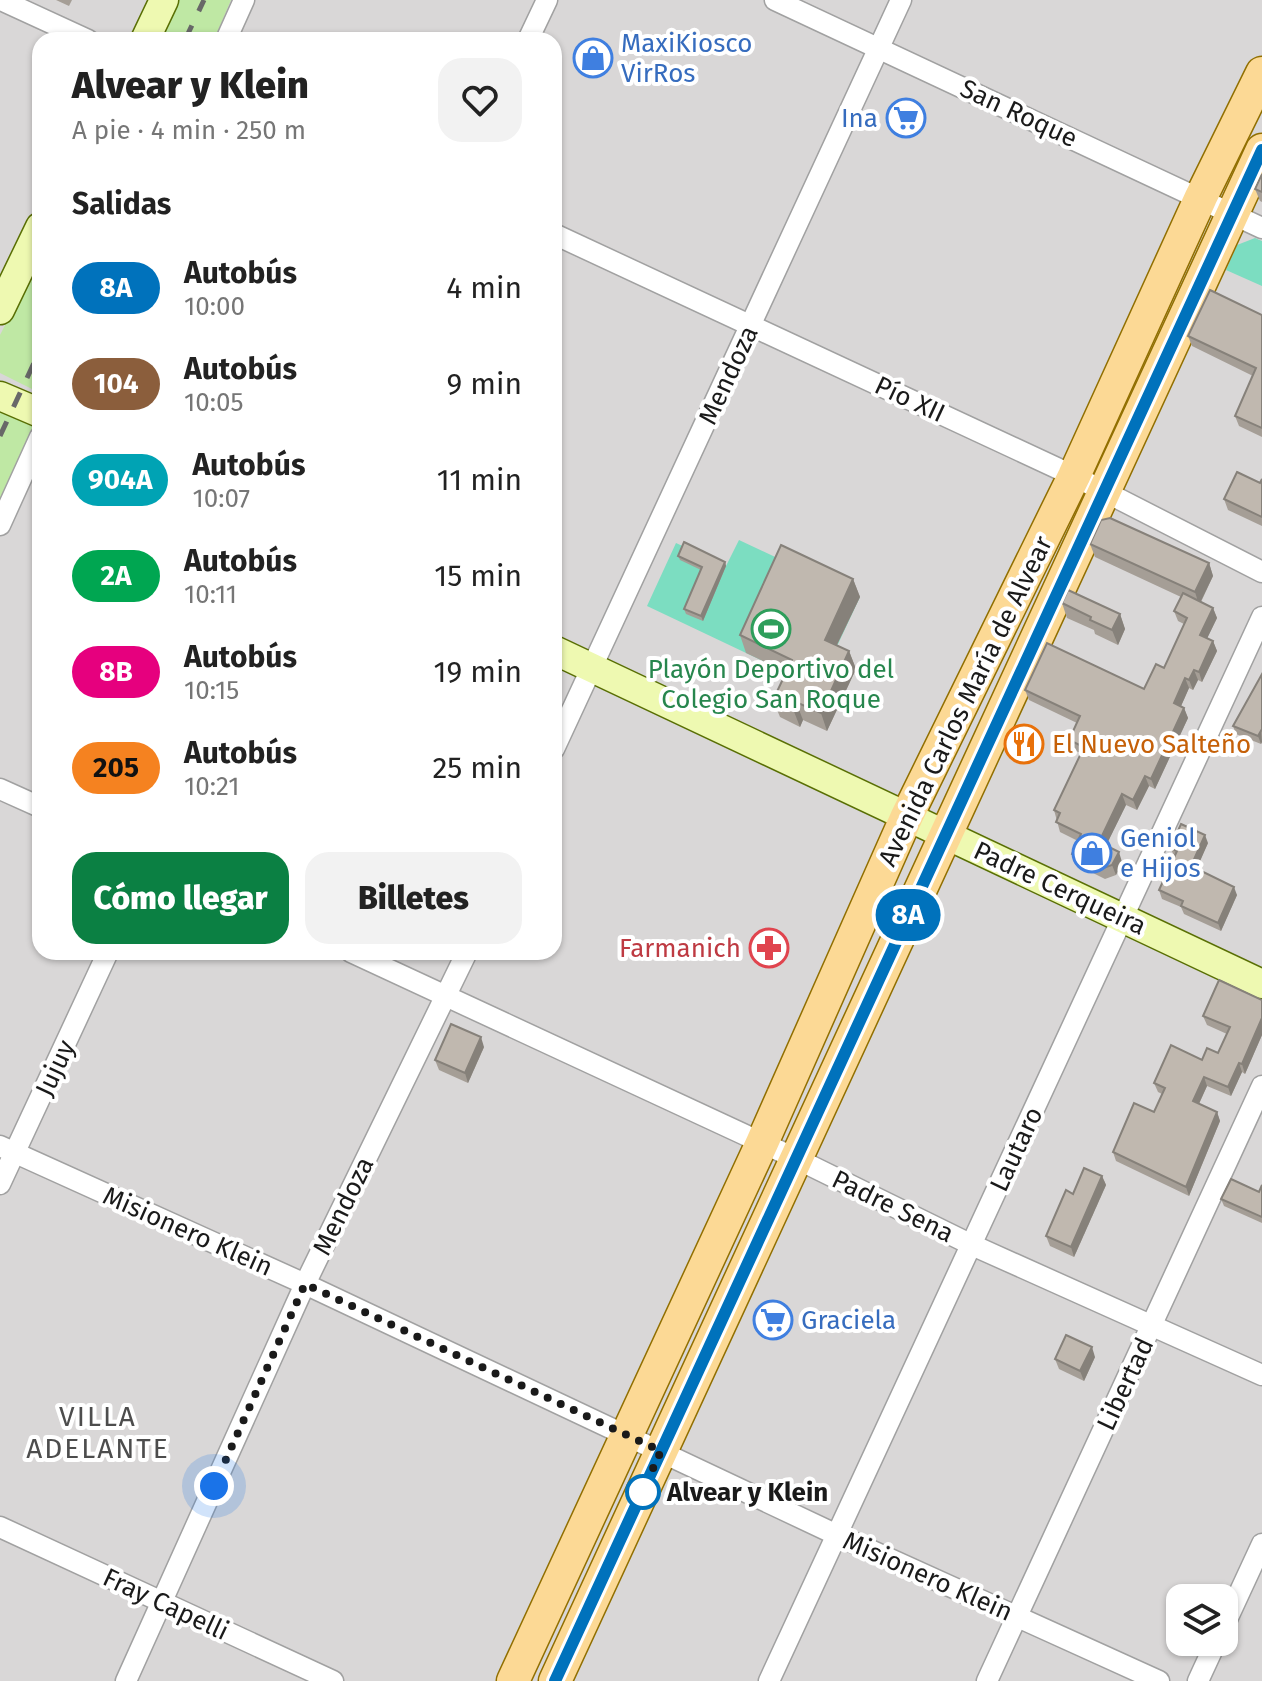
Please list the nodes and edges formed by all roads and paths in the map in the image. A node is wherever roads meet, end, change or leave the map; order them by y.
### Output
1 (1, 0) edge
2 (164, 0) edge
3 (244, 0) edge
4 (547, 0) edge
5 (775, 0) edge
6 (901, 0) edge
7 (27, 5) edge
8 (74, 32) edge
9 (149, 32) edge
10 (230, 32) edge
11 (532, 32) edge
12 (879, 49) junction
13 (1262, 73) edge
14 (1262, 111) edge
15 (1262, 150) edge
16 (1217, 205) junction
17 (1262, 228) edge
18 (562, 238) edge
19 (32, 244) edge
20 (0, 310) edge
21 (752, 325) junction
22 (0, 396) edge
23 (32, 410) edge
24 (32, 455) edge
25 (1087, 483) junction
26 (0, 525) edge
27 (1262, 572) edge
28 (1262, 617) edge
29 (562, 654) edge
30 (590, 667) junction
31 (562, 731) edge
32 (0, 789) edge
33 (32, 803) edge
34 (926, 825) junction
35 (1122, 917) junction
36 (104, 960) edge
37 (368, 960) edge
38 (464, 960) edge
39 (1262, 984) edge
40 (448, 997) junction
41 (1262, 1086) edge
42 (7, 1149) edge
43 (779, 1151) junction
44 (0, 1184) edge
45 (972, 1245) junction
46 (305, 1284) junction
47 (1153, 1325) junction
48 (1262, 1375) edge
49 (643, 1443) junction
50 (0, 1527) edge
51 (837, 1535) junction
52 (1262, 1544) edge
53 (1238, 1596) edge
54 (162, 1602) junction
55 (1018, 1616) junction
56 (1210, 1656) edge
57 (126, 1681) edge
58 (333, 1681) edge
59 (513, 1681) edge
60 (531, 1681) edge
61 (555, 1681) edge
62 (769, 1681) edge
63 (987, 1681) edge
64 (1159, 1681) edge
65 (1198, 1681) edge

1 - 7 street
2 - 9 street
3 - 10 street
4 - 11 street
5 - 12 street, San Roque
6 - 12 street, Mendoza
7 - 8 street
12 - 16 street, San Roque
12 - 21 street, Mendoza
13 - 16 main road, Avenida Carlos María de Alvear
14 - 16 main road, Avenida Carlos María de Alvear
15 - 16 main road, Avenida Carlos María de Alvear
16 - 17 street, San Roque
16 - 25 main road, Avenida Carlos María de Alvear
18 - 21 street, Pío XII
19 - 20 street
21 - 25 street, Pío XII
21 - 30 street, Mendoza
22 - 23 street
24 - 26 street
25 - 27 street, Pío XII
25 - 34 main road, Avenida Carlos María de Alvear
28 - 35 street, Lautaro
29 - 30 street, Padre Cerqueira
30 - 31 street, Mendoza
30 - 34 street, Padre Cerqueira
32 - 33 street
34 - 35 street, Padre Cerqueira
34 - 43 main road, Avenida Carlos María de Alvear
35 - 39 street, Padre Cerqueira
35 - 45 street, Lautaro
36 - 42 street, Jujuy
37 - 40 street, Padre Sena
38 - 40 street, Mendoza
40 - 43 street, Padre Sena
40 - 46 street, Mendoza
41 - 47 street, Libertad
42 - 44 street, Jujuy
42 - 46 street, Misionero Klein
43 - 45 street, Padre Sena
43 - 49 main road, Avenida Carlos María de Alvear
45 - 47 street, Padre Sena
45 - 51 street, Lautaro
46 - 49 street, Misionero Klein
46 - 54 street, Mendoza
47 - 48 street, Padre Sena
47 - 55 street, Libertad
49 - 51 street, Misionero Klein
49 - 59 main road, Avenida Carlos María de Alvear
49 - 60 main road, Avenida Carlos María de Alvear
49 - 61 main road, Avenida Carlos María de Alvear
50 - 54 street, Fray Capelli
51 - 55 street, Misionero Klein
51 - 62 street, Lautaro
52 - 53 street
54 - 57 street, Mendoza
54 - 58 street, Fray Capelli
55 - 63 street, Libertad
55 - 64 street, Misionero Klein
56 - 65 street

